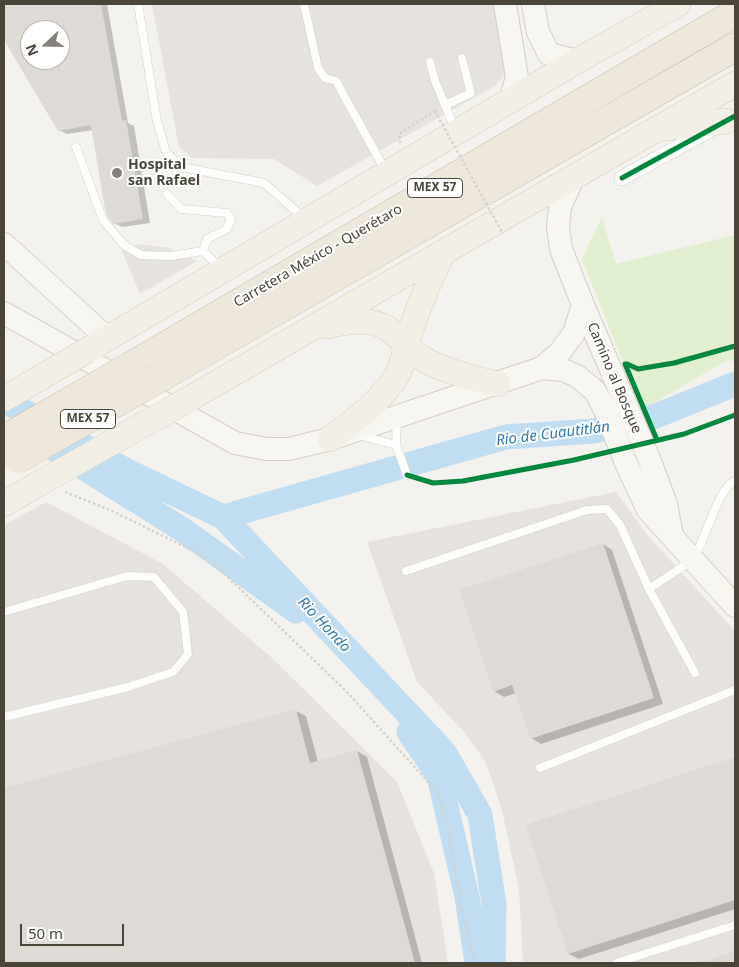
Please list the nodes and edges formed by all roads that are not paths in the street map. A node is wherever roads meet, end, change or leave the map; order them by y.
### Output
1 (138, 4) edge
2 (304, 4) edge
3 (505, 4) edge
4 (533, 4) edge
5 (678, 4) edge
6 (735, 6) edge
7 (735, 13) edge
8 (695, 36) junction
9 (735, 47) edge
10 (462, 58) dead end
11 (577, 61) junction
12 (430, 62) dead end
13 (735, 84) edge
14 (510, 101) junction
15 (445, 105) junction
16 (731, 119) edge
17 (656, 129) junction
18 (457, 133) junction
19 (76, 147) dead end
20 (387, 174) junction
21 (573, 178) junction
22 (622, 178) dead end
23 (167, 194) dead end
24 (307, 222) junction
25 (4, 244) edge
26 (203, 251) junction
27 (443, 253) junction
28 (223, 271) junction
29 (583, 305) junction
30 (4, 313) edge
31 (314, 328) junction
32 (96, 345) junction
33 (405, 346) junction
34 (542, 368) junction
35 (498, 384) junction
36 (4, 399) edge
37 (615, 407) junction
38 (397, 417) junction
39 (339, 436) junction
40 (398, 449) junction
41 (8, 455) edge
42 (407, 474) dead end
43 (735, 481) edge
44 (4, 504) edge
45 (672, 536) junction
46 (693, 559) junction
47 (406, 571) dead end
48 (649, 589) junction
49 (735, 606) edge
50 (4, 612) edge
51 (695, 673) dead end
52 (735, 690) edge
53 (4, 717) edge
54 (540, 768) dead end
55 (735, 925) edge
56 (616, 963) edge

1 - 24 lane
2 - 20 lane
3 - 14 main road
4 - 11 main road
5 - 11 main road
6 - 8 highway
7 - 8 highway, Carretera México - Querétaro / MEX 57
8 - 41 highway, Carretera México - Querétaro / MEX 57, bridge
9 - 41 highway, Carretera México - Querétaro / MEX 57, bridge
10 - 15 lane
11 - 14 main road
12 - 15 lane
13 - 17 main road
14 - 18 main road
15 - 18 lane
16 - 17 main road
16 - 22 street
17 - 21 main road
18 - 20 main road
19 - 26 lane
20 - 24 main road
21 - 27 main road
21 - 29 main road, Camino al Bosque
23 - 26 lane
24 - 28 main road
25 - 32 main road
26 - 28 lane
27 - 31 main road
27 - 33 main road
28 - 32 main road
29 - 34 main road
29 - 37 main road, Camino al Bosque
30 - 39 main road
31 - 33 main road
31 - 44 main road, bridge
32 - 36 main road, bridge
33 - 35 main road
33 - 39 main road
34 - 35 main road
34 - 37 main road, Camino al Bosque
35 - 38 main road
37 - 45 main road, Camino al Bosque
37 - 45 main road, Camino al Bosque
38 - 39 main road
38 - 40 lane
39 - 40 lane
40 - 42 lane
43 - 46 lane
45 - 46 main road, Camino al Bosque
46 - 48 lane
46 - 49 main road, Camino al Bosque
47 - 48 lane
48 - 51 lane
50 - 53 lane
52 - 54 lane
55 - 56 lane

